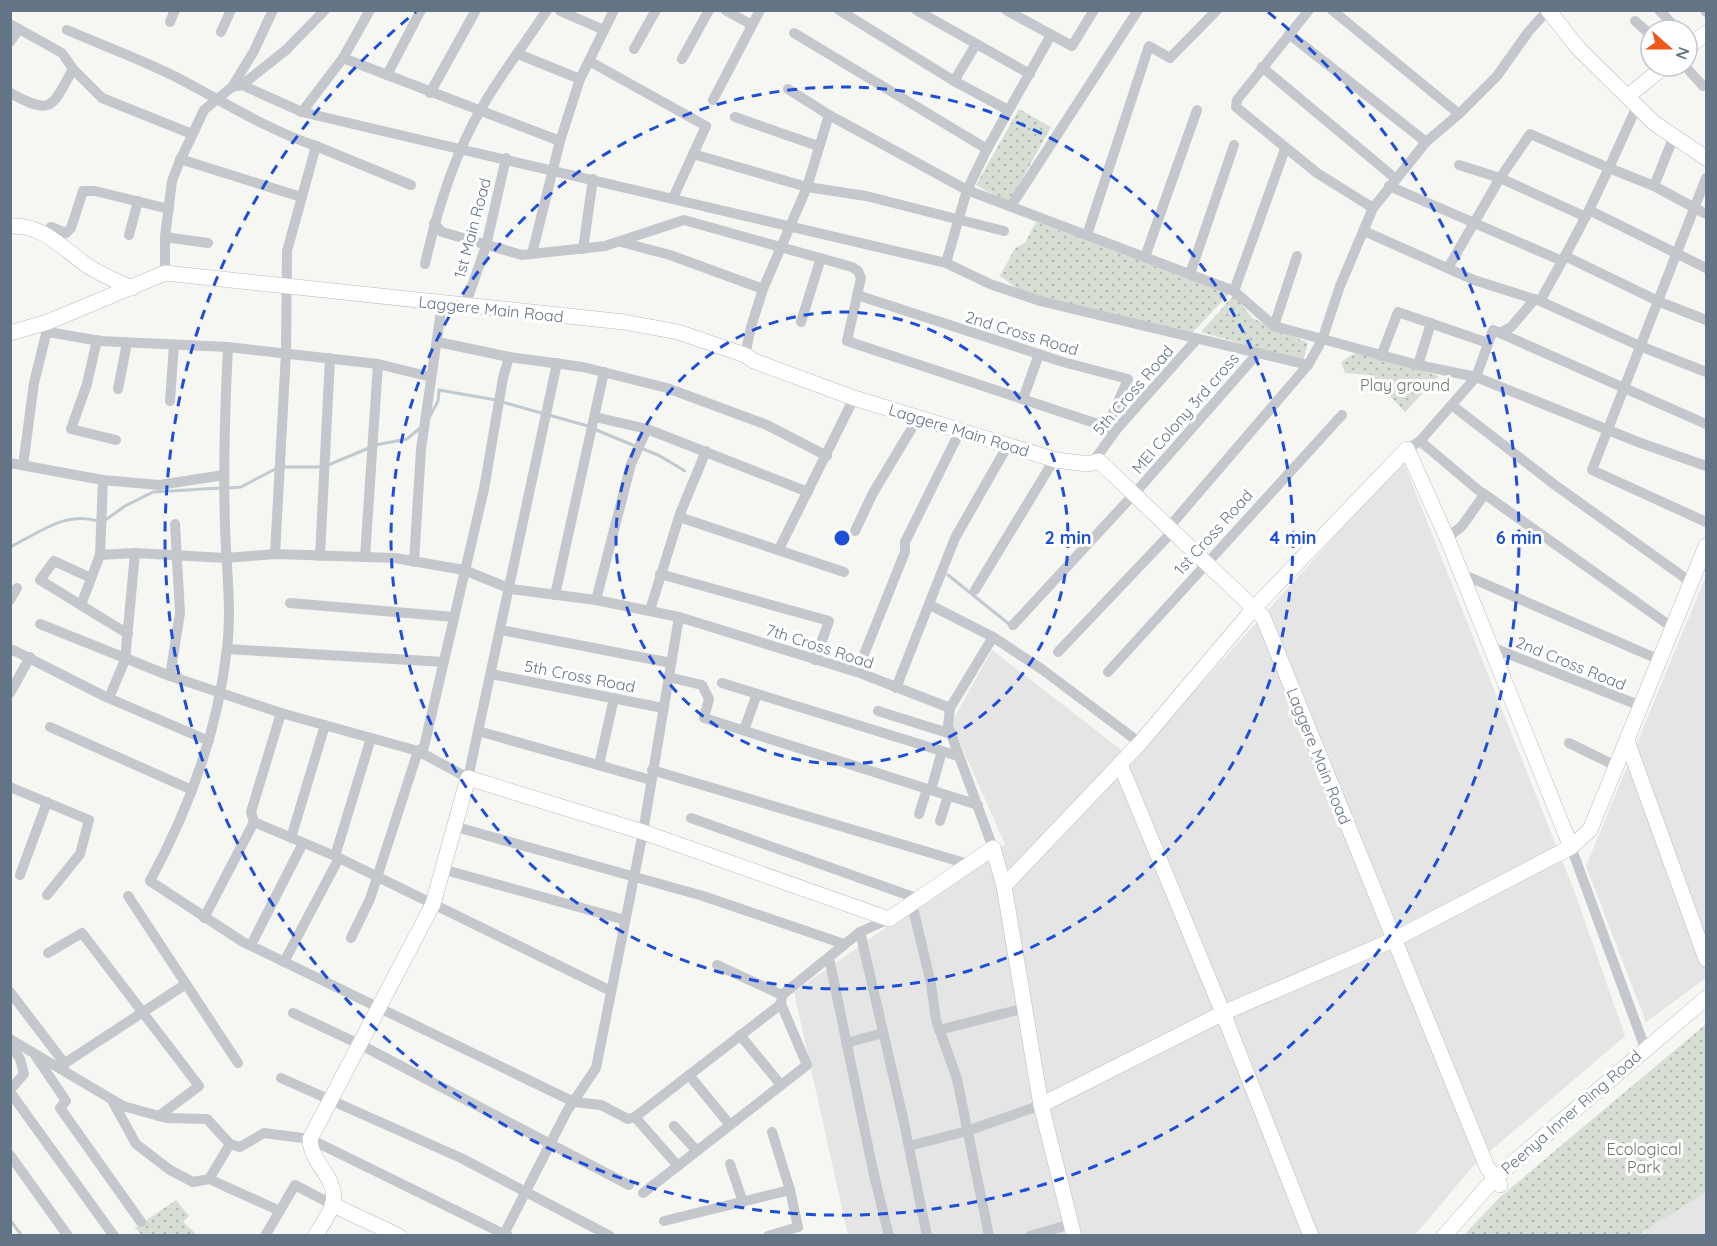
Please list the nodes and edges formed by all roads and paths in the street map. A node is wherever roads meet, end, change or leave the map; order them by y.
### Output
1 (175, 10) edge
2 (231, 10) edge
3 (273, 10) edge
4 (325, 10) edge
5 (370, 10) edge
6 (421, 10) edge
7 (476, 10) edge
8 (547, 10) edge
9 (614, 10) edge
10 (656, 10) edge
11 (709, 10) edge
12 (724, 10) edge
13 (760, 10) edge
14 (839, 10) edge
15 (916, 10) edge
16 (1006, 10) edge
17 (1094, 10) edge
18 (1138, 10) edge
19 (1217, 10) edge
20 (1309, 10) edge
21 (1332, 10) edge
22 (1548, 10) edge
23 (560, 11) edge
24 (1635, 21) dead end
25 (170, 22) dead end
26 (1639, 24) edge
27 (752, 25) junction
28 (15, 26) edge
29 (67, 30) dead end
30 (604, 30) junction
31 (221, 32) dead end
32 (794, 33) dead end
33 (1289, 34) junction
34 (1051, 35) junction
35 (10, 42) edge
36 (975, 46) junction
37 (634, 50) dead end
38 (518, 54) junction
39 (343, 58) junction
40 (682, 59) dead end
41 (589, 61) junction
42 (1262, 67) junction
43 (73, 69) junction
44 (1030, 74) junction
45 (387, 75) junction
46 (1654, 78) edge
47 (1696, 78) edge
48 (580, 79) junction
49 (954, 81) junction
50 (237, 86) junction
51 (1703, 86) dead end
52 (788, 89) dead end
53 (10, 93) edge
54 (430, 93) junction
55 (713, 100) dead end
56 (1632, 101) junction
57 (217, 102) junction
58 (481, 109) junction
59 (1008, 110) junction
60 (1197, 110) dead end
61 (302, 112) junction
62 (829, 114) junction
63 (1459, 114) junction
64 (735, 117) dead end
65 (192, 134) junction
66 (1674, 136) junction
67 (560, 141) junction
68 (1426, 142) junction
69 (1234, 145) dead end
70 (316, 146) junction
71 (818, 146) junction
72 (461, 148) junction
73 (987, 149) junction
74 (1285, 149) junction
75 (693, 154) junction
76 (506, 158) junction
77 (1707, 158) edge
78 (180, 159) junction
79 (1459, 165) dead end
80 (1609, 168) junction
81 (552, 169) junction
82 (1500, 178) junction
83 (1707, 178) edge
84 (593, 179) junction
85 (1392, 182) junction
86 (411, 185) dead end
87 (1654, 186) junction
88 (807, 187) junction
89 (967, 190) junction
90 (301, 197) junction
91 (673, 198) junction
92 (138, 201) junction
93 (1011, 206) junction
94 (1373, 208) junction
95 (169, 209) junction
96 (1694, 210) junction
97 (1587, 213) junction
98 (1707, 214) edge
99 (959, 218) junction
100 (1473, 223) junction
101 (434, 224) junction
102 (788, 225) junction
103 (10, 226) edge
104 (1005, 231) dead end
105 (1364, 231) junction
106 (46, 235) junction
107 (129, 235) dead end
108 (1087, 235) junction
109 (165, 237) junction
110 (619, 242) junction
111 (208, 243) dead end
112 (486, 246) junction
113 (779, 247) junction
114 (583, 249) junction
115 (532, 254) junction
116 (1297, 256) dead end
117 (1677, 256) junction
118 (1146, 257) junction
119 (821, 258) junction
120 (1563, 258) junction
121 (946, 263) junction
122 (424, 264) dead end
123 (1448, 268) junction
124 (1707, 268) edge
125 (165, 273) junction
126 (1190, 274) junction
127 (132, 288) junction
128 (286, 288) junction
129 (763, 289) junction
130 (1234, 291) junction
131 (857, 295) junction
132 (1537, 300) junction
133 (1660, 302) junction
134 (442, 304) junction
135 (465, 306) junction
136 (1707, 320) edge
137 (801, 321) dead end
138 (1431, 323) junction
139 (1274, 326) junction
140 (48, 327) junction
141 (10, 333) edge
142 (1500, 333) junction
143 (1197, 339) junction
144 (97, 340) junction
145 (1322, 340) junction
146 (127, 342) junction
147 (438, 342) junction
148 (1488, 343) junction
149 (174, 345) junction
150 (1640, 346) junction
151 (228, 347) junction
152 (286, 353) junction
153 (1258, 353) junction
154 (1039, 354) junction
155 (745, 355) junction
156 (1381, 356) junction
157 (509, 357) junction
158 (330, 358) junction
159 (557, 363) junction
160 (378, 364) junction
161 (1308, 365) junction
162 (1418, 365) junction
163 (604, 372) junction
164 (1707, 372) edge
165 (431, 377) junction
166 (1476, 377) junction
167 (118, 389) dead end
168 (1625, 390) junction
169 (854, 398) junction
170 (1023, 399) junction
171 (170, 401) dead end
172 (1453, 406) junction
173 (1342, 414) dead end
174 (595, 417) junction
175 (918, 418) junction
176 (1707, 424) edge
177 (647, 429) junction
178 (1112, 429) junction
179 (1608, 430) junction
180 (960, 431) junction
181 (116, 440) dead end
182 (1008, 445) junction
183 (1413, 445) junction
184 (706, 451) junction
185 (826, 456) junction
186 (1054, 460) junction
187 (1093, 462) junction
188 (10, 463) edge
189 (23, 465) junction
190 (1707, 466) edge
191 (224, 479) junction
192 (103, 480) junction
193 (808, 492) junction
194 (1135, 493) junction
195 (1483, 493) junction
196 (679, 517) junction
197 (1707, 522) edge
198 (175, 524) dead end
199 (1172, 528) junction
200 (855, 531) dead end
201 (1447, 538) junction
202 (1707, 546) edge
203 (779, 549) junction
204 (135, 553) junction
205 (177, 554) junction
206 (275, 554) junction
207 (100, 555) junction
208 (320, 555) junction
209 (365, 557) junction
210 (226, 558) junction
211 (1206, 561) junction
212 (414, 562) junction
213 (464, 570) junction
214 (844, 572) dead end
215 (660, 574) junction
216 (1462, 574) junction
217 (91, 578) junction
218 (1692, 583) junction
219 (17, 588) dead end
220 (511, 589) junction
221 (975, 590) dead end
222 (555, 595) junction
223 (10, 600) edge
224 (596, 600) junction
225 (290, 603) dead end
226 (81, 605) junction
227 (930, 605) junction
228 (1255, 607) junction
229 (650, 610) junction
230 (454, 617) junction
231 (679, 617) junction
232 (40, 624) dead end
233 (1012, 625) dead end
234 (1673, 628) junction
235 (501, 630) junction
236 (128, 634) junction
237 (993, 637) junction
238 (1491, 647) junction
239 (227, 649) junction
240 (13, 650) dead end
241 (1058, 652) dead end
242 (30, 657) junction
243 (125, 660) junction
244 (815, 660) junction
245 (1660, 660) junction
246 (444, 662) junction
247 (671, 663) junction
248 (856, 672) junction
249 (1108, 672) dead end
250 (491, 674) junction
251 (170, 676) junction
252 (668, 677) junction
253 (722, 683) dead end
254 (896, 688) junction
255 (220, 691) junction
256 (10, 693) edge
257 (757, 694) junction
258 (109, 699) junction
259 (614, 699) junction
260 (1641, 706) junction
261 (663, 708) junction
262 (950, 708) junction
263 (878, 711) dead end
264 (281, 713) junction
265 (325, 725) junction
266 (50, 727) dead end
267 (744, 730) junction
268 (478, 731) junction
269 (951, 734) junction
270 (371, 738) junction
271 (209, 741) junction
272 (1627, 741) junction
273 (1140, 743) junction
274 (1569, 743) dead end
275 (418, 751) junction
276 (942, 751) junction
277 (958, 756) junction
278 (1120, 764) junction
279 (599, 765) junction
280 (1616, 766) junction
281 (652, 775) junction
282 (468, 778) junction
283 (10, 787) edge
284 (192, 790) junction
285 (929, 790) junction
286 (948, 796) junction
287 (47, 802) junction
288 (978, 805) junction
289 (919, 814) dead end
290 (691, 818) dead end
291 (940, 821) dead end
292 (254, 822) junction
293 (453, 826) junction
294 (643, 832) junction
295 (291, 838) junction
296 (303, 843) junction
297 (1571, 847) junction
298 (993, 848) junction
299 (337, 857) junction
300 (968, 864) junction
301 (442, 869) junction
302 (20, 875) dead end
303 (634, 875) junction
304 (378, 877) junction
305 (1004, 886) junction
306 (47, 895) dead end
307 (128, 896) dead end
308 (916, 902) junction
309 (433, 904) junction
310 (204, 918) junction
311 (625, 920) junction
312 (889, 920) junction
313 (860, 932) junction
314 (351, 938) dead end
315 (1394, 940) junction
316 (844, 944) junction
317 (251, 945) junction
318 (48, 953) dead end
319 (829, 958) junction
320 (1707, 959) edge
321 (284, 962) junction
322 (717, 966) dead end
323 (186, 984) junction
324 (611, 991) junction
325 (10, 992) edge
326 (1707, 998) edge
327 (781, 999) junction
328 (1025, 1008) junction
329 (1707, 1008) edge
330 (378, 1009) junction
331 (144, 1012) junction
332 (293, 1013) dead end
333 (1223, 1013) junction
334 (939, 1029) junction
335 (883, 1033) junction
336 (740, 1035) junction
337 (10, 1041) edge
338 (846, 1043) junction
339 (359, 1044) junction
340 (1645, 1048) junction
341 (33, 1053) junction
342 (238, 1063) dead end
343 (62, 1065) junction
344 (689, 1075) junction
345 (281, 1078) dead end
346 (781, 1085) junction
347 (10, 1091) edge
348 (112, 1099) junction
349 (332, 1099) junction
350 (574, 1102) junction
351 (1041, 1105) junction
352 (159, 1116) junction
353 (635, 1117) junction
354 (730, 1125) junction
355 (674, 1126) dead end
356 (967, 1131) junction
357 (772, 1132) dead end
358 (309, 1138) junction
359 (550, 1143) junction
360 (230, 1144) junction
361 (909, 1146) junction
362 (697, 1151) junction
363 (10, 1155) edge
364 (730, 1164) dead end
365 (678, 1166) junction
366 (209, 1179) junction
367 (1497, 1182) junction
368 (629, 1185) dead end
369 (526, 1190) junction
370 (790, 1190) junction
371 (643, 1192) dead end
372 (743, 1202) junction
373 (333, 1205) junction
374 (280, 1211) junction
375 (664, 1221) dead end
376 (141, 1222) dead end
377 (1072, 1230) edge
378 (799, 1232) edge
379 (505, 1235) edge
380 (68, 1236) edge
381 (114, 1236) edge
382 (265, 1236) edge
383 (315, 1236) edge
384 (399, 1236) edge
385 (610, 1236) edge
386 (768, 1236) edge
387 (889, 1236) edge
388 (927, 1236) edge
389 (989, 1236) edge
390 (1030, 1236) edge
391 (1311, 1236) edge
392 (1444, 1236) edge
393 (1454, 1236) edge

1 - 25 street
2 - 31 street
3 - 50 street
4 - 50 street
5 - 39 street
6 - 45 street
7 - 54 street
8 - 38 street
9 - 30 street
10 - 37 street
11 - 40 street
12 - 27 street
13 - 27 street
14 - 49 street
15 - 36 street
16 - 34 street
17 - 34 street
18 - 93 street
19 - 108 street
20 - 33 street
21 - 63 street
22 - 56 street
22 - 63 street
23 - 30 street
24 - 26 street
27 - 55 street
28 - 35 street
28 - 43 street
29 - 57 street
30 - 41 street
32 - 73 street
33 - 42 street
33 - 68 street
34 - 44 street
36 - 44 street
36 - 49 street
38 - 48 street
38 - 58 street
39 - 45 street
39 - 61 street
41 - 48 street
41 - 75 street
42 - 74 street
42 - 85 street
43 - 53 street
43 - 65 street
44 - 59 street
45 - 54 street
46 - 56 street
47 - 51 street
48 - 67 street
49 - 59 street
50 - 57 street
50 - 61 street
52 - 62 street
54 - 58 street
56 - 66 street
56 - 80 street
57 - 65 street
57 - 70 street
58 - 67 street
58 - 72 street
59 - 73 street
60 - 118 street
61 - 72 street
62 - 71 street
62 - 89 street
63 - 68 street
64 - 71 street
65 - 78 street
66 - 77 street
66 - 87 street
67 - 81 street
68 - 85 street
69 - 126 street
70 - 86 street
70 - 90 street
71 - 88 street
72 - 76 street
72 - 101 street
73 - 89 street
74 - 94 street
74 - 130 street
75 - 88 street
75 - 91 street
76 - 81 street
76 - 112 street, 1st Main Road
78 - 90 street
78 - 95 street
79 - 82 street
80 - 82 street
80 - 87 street
80 - 97 street
81 - 84 street
81 - 115 street
82 - 97 street
82 - 100 street
83 - 96 street
84 - 91 street
84 - 114 street
85 - 94 street
85 - 100 street
87 - 96 street
88 - 99 street
88 - 102 street
89 - 93 street
89 - 99 street
90 - 128 street
91 - 102 street
92 - 95 street
92 - 106 street
92 - 107 street
93 - 108 street
94 - 105 street
95 - 109 street
96 - 98 street
96 - 117 street
97 - 117 street
97 - 120 street
99 - 104 street
99 - 121 street
100 - 120 street
100 - 123 street
101 - 112 street
101 - 122 street
102 - 113 street
102 - 121 street
103 - 106 street
105 - 123 street
105 - 145 street
106 - 127 street
108 - 118 street
109 - 111 street
109 - 125 street
110 - 113 street
110 - 114 street
110 - 129 street
112 - 115 street
112 - 135 street, 1st Main Road
113 - 119 street
113 - 129 street
114 - 115 street
116 - 139 street
117 - 124 street
117 - 133 street
118 - 126 street
119 - 131 street
119 - 137 street
120 - 132 street
120 - 133 street
121 - 143 street
123 - 132 street
125 - 127 street
125 - 128 street, Laggere Main Road
126 - 130 street
127 - 140 street
128 - 134 street, Laggere Main Road
128 - 152 street
129 - 155 street
130 - 139 street
131 - 154 street, 2nd Cross Road
131 - 170 street
132 - 142 street
132 - 150 street
133 - 136 street
133 - 150 street
134 - 135 street, Laggere Main Road
134 - 147 street
135 - 155 street, Laggere Main Road
138 - 148 street
138 - 156 street
138 - 162 street
139 - 145 street
140 - 141 street
140 - 144 street
140 - 189 street
142 - 148 street
142 - 168 street
143 - 153 street
143 - 178 street, 5th Cross Road
144 - 146 street
144 - 181 street
145 - 156 street
145 - 161 street
146 - 149 street
146 - 167 street
147 - 157 street
147 - 165 street
148 - 166 street
149 - 151 street
149 - 171 street
150 - 164 street
150 - 168 street
151 - 152 street
151 - 191 street
152 - 158 street
152 - 206 street
153 - 161 street
153 - 194 street, MEI Colony 3rd cross
154 - 170 street
154 - 178 street, 2nd Cross Road
155 - 169 street, Laggere Main Road
156 - 162 street
157 - 159 street
157 - 213 street
158 - 160 street
158 - 208 street
159 - 163 street
159 - 220 street
160 - 165 street
160 - 209 street
161 - 199 street
162 - 166 street
163 - 174 street
163 - 185 street
165 - 212 street
166 - 172 street
166 - 179 street
168 - 176 street
168 - 179 street
169 - 175 street, Laggere Main Road
169 - 185 street
170 - 178 street
172 - 183 street
172 - 218 street
173 - 211 street, 1st Cross Road
174 - 177 street
174 - 222 street
175 - 180 street, Laggere Main Road
175 - 200 street
177 - 184 street
177 - 224 street
178 - 187 street, 5th Cross Road
179 - 190 street
179 - 197 street
180 - 182 street, Laggere Main Road
180 - 248 street
182 - 186 street, Laggere Main Road
182 - 227 street
183 - 195 street
183 - 201 street
183 - 228 street
184 - 193 street
184 - 196 street
185 - 193 street
186 - 187 street, Laggere Main Road
186 - 221 street
187 - 194 street, Laggere Main Road
188 - 189 street
189 - 192 street
191 - 192 street
191 - 210 street
192 - 207 street
193 - 203 street
194 - 199 street, Laggere Main Road
194 - 233 street, MEI Colony 3rd cross
195 - 201 street
195 - 234 street
196 - 203 street
196 - 215 street
198 - 205 street
199 - 211 street, Laggere Main Road
199 - 241 street
201 - 216 street
202 - 218 street
203 - 214 street
204 - 205 street, 7th Cross Road
204 - 207 street, 7th Cross Road
204 - 236 street
205 - 210 street, 7th Cross Road
205 - 251 street
206 - 208 street, 7th Cross Road
206 - 210 street, 7th Cross Road
207 - 217 street
208 - 209 street, 7th Cross Road
209 - 212 street, 7th Cross Road
210 - 239 street
211 - 228 street, Laggere Main Road
211 - 249 street, 1st Cross Road
212 - 213 street, 7th Cross Road
213 - 220 street, 7th Cross Road
213 - 230 street
215 - 229 street
215 - 244 street
216 - 238 street
216 - 245 street
217 - 226 street
217 - 226 street
218 - 234 street
219 - 223 street
220 - 222 street, 7th Cross Road
220 - 235 street
222 - 224 street, 7th Cross Road
224 - 229 street, 7th Cross Road
225 - 230 street
226 - 236 street
227 - 237 street
227 - 254 street
228 - 273 street
228 - 315 street, Laggere Main Road
229 - 231 street, 7th Cross Road
230 - 246 street
231 - 244 street, 7th Cross Road
231 - 247 street
232 - 243 street
234 - 245 street
235 - 247 street
235 - 250 street
236 - 243 street
237 - 262 street
237 - 273 street
238 - 260 street, 2nd Cross Road
238 - 297 street
239 - 246 street
239 - 255 street
240 - 242 street
242 - 256 street
242 - 258 street
243 - 251 street
243 - 258 street
244 - 248 street, 7th Cross Road
245 - 260 street
246 - 275 street
247 - 252 street
248 - 254 street, 7th Cross Road
250 - 259 street, 5th Cross Road
250 - 268 street
251 - 255 street
252 - 261 street
252 - 267 street
253 - 257 street
254 - 262 street, 7th Cross Road
255 - 264 street
255 - 271 street
257 - 267 street
257 - 276 street
258 - 271 street
259 - 261 street, 5th Cross Road
259 - 279 street
260 - 272 street
261 - 281 street
262 - 269 street
263 - 269 street
264 - 265 street
264 - 292 street
265 - 270 street
265 - 295 street
266 - 284 street
267 - 285 street
268 - 279 street
268 - 282 street
269 - 277 street
270 - 275 street
270 - 299 street
271 - 284 street
272 - 280 street
272 - 320 street
273 - 278 street
274 - 280 street
275 - 282 street
275 - 304 street
276 - 277 street
276 - 285 street
277 - 288 street
278 - 305 street
278 - 333 street
279 - 281 street
280 - 297 street
281 - 294 street
281 - 300 street
282 - 293 street
282 - 294 street
283 - 287 street
284 - 310 street
285 - 286 street
285 - 289 street
286 - 288 street
286 - 291 street
287 - 302 street
287 - 306 street
288 - 298 street
290 - 308 street
292 - 295 street
292 - 310 street
293 - 301 street
293 - 303 street
294 - 303 street
294 - 312 street
295 - 296 street
296 - 299 street
296 - 317 street
297 - 315 street
297 - 340 street
298 - 300 street
298 - 305 street
299 - 304 street
299 - 321 street
300 - 308 street
301 - 309 street
301 - 311 street
303 - 311 street
303 - 316 street
304 - 309 street
304 - 314 street
305 - 328 street
307 - 323 street
308 - 312 street
308 - 334 street
309 - 324 street
309 - 330 street
310 - 317 street
311 - 324 street
312 - 313 street
313 - 316 street
313 - 335 street
315 - 333 street
315 - 367 street, Laggere Main Road
316 - 319 street
317 - 321 street
318 - 331 street
319 - 327 street
319 - 338 street
321 - 330 street
322 - 327 street
323 - 331 street
323 - 342 street
324 - 350 street
325 - 343 street
326 - 340 street, Peenya Inner Ring Road
327 - 336 street
327 - 346 street
328 - 334 street
328 - 351 street
329 - 367 street, Peenya Inner Ring Road
330 - 339 street
330 - 350 street
331 - 343 street
331 - 352 street
332 - 339 street
333 - 351 street
333 - 391 street
334 - 356 street
335 - 338 street
335 - 361 street
336 - 344 street
336 - 346 street
337 - 341 street
337 - 347 street
338 - 387 street
339 - 349 street
339 - 359 street
340 - 367 street, Peenya Inner Ring Road
341 - 343 street
341 - 376 street
343 - 348 street
344 - 353 street
344 - 354 street
345 - 349 street
346 - 354 street
347 - 381 street
348 - 352 street
348 - 366 street
349 - 358 street
349 - 369 street
350 - 353 street
350 - 359 street
351 - 356 street
351 - 377 street
352 - 360 street
353 - 365 street
354 - 362 street
355 - 362 street
356 - 361 street
356 - 389 street
357 - 370 street
358 - 360 street
358 - 373 street
358 - 379 street
359 - 368 street
359 - 369 street
360 - 366 street
361 - 388 street
362 - 365 street
363 - 380 street
364 - 372 street
365 - 371 street
366 - 374 street
367 - 392 street, Peenya Inner Ring Road
367 - 393 street, Peenya Inner Ring Road
369 - 379 street
369 - 385 street
370 - 372 street
370 - 378 street
372 - 375 street
373 - 374 street
373 - 383 street
373 - 384 street
374 - 382 street
377 - 390 street
378 - 386 street

